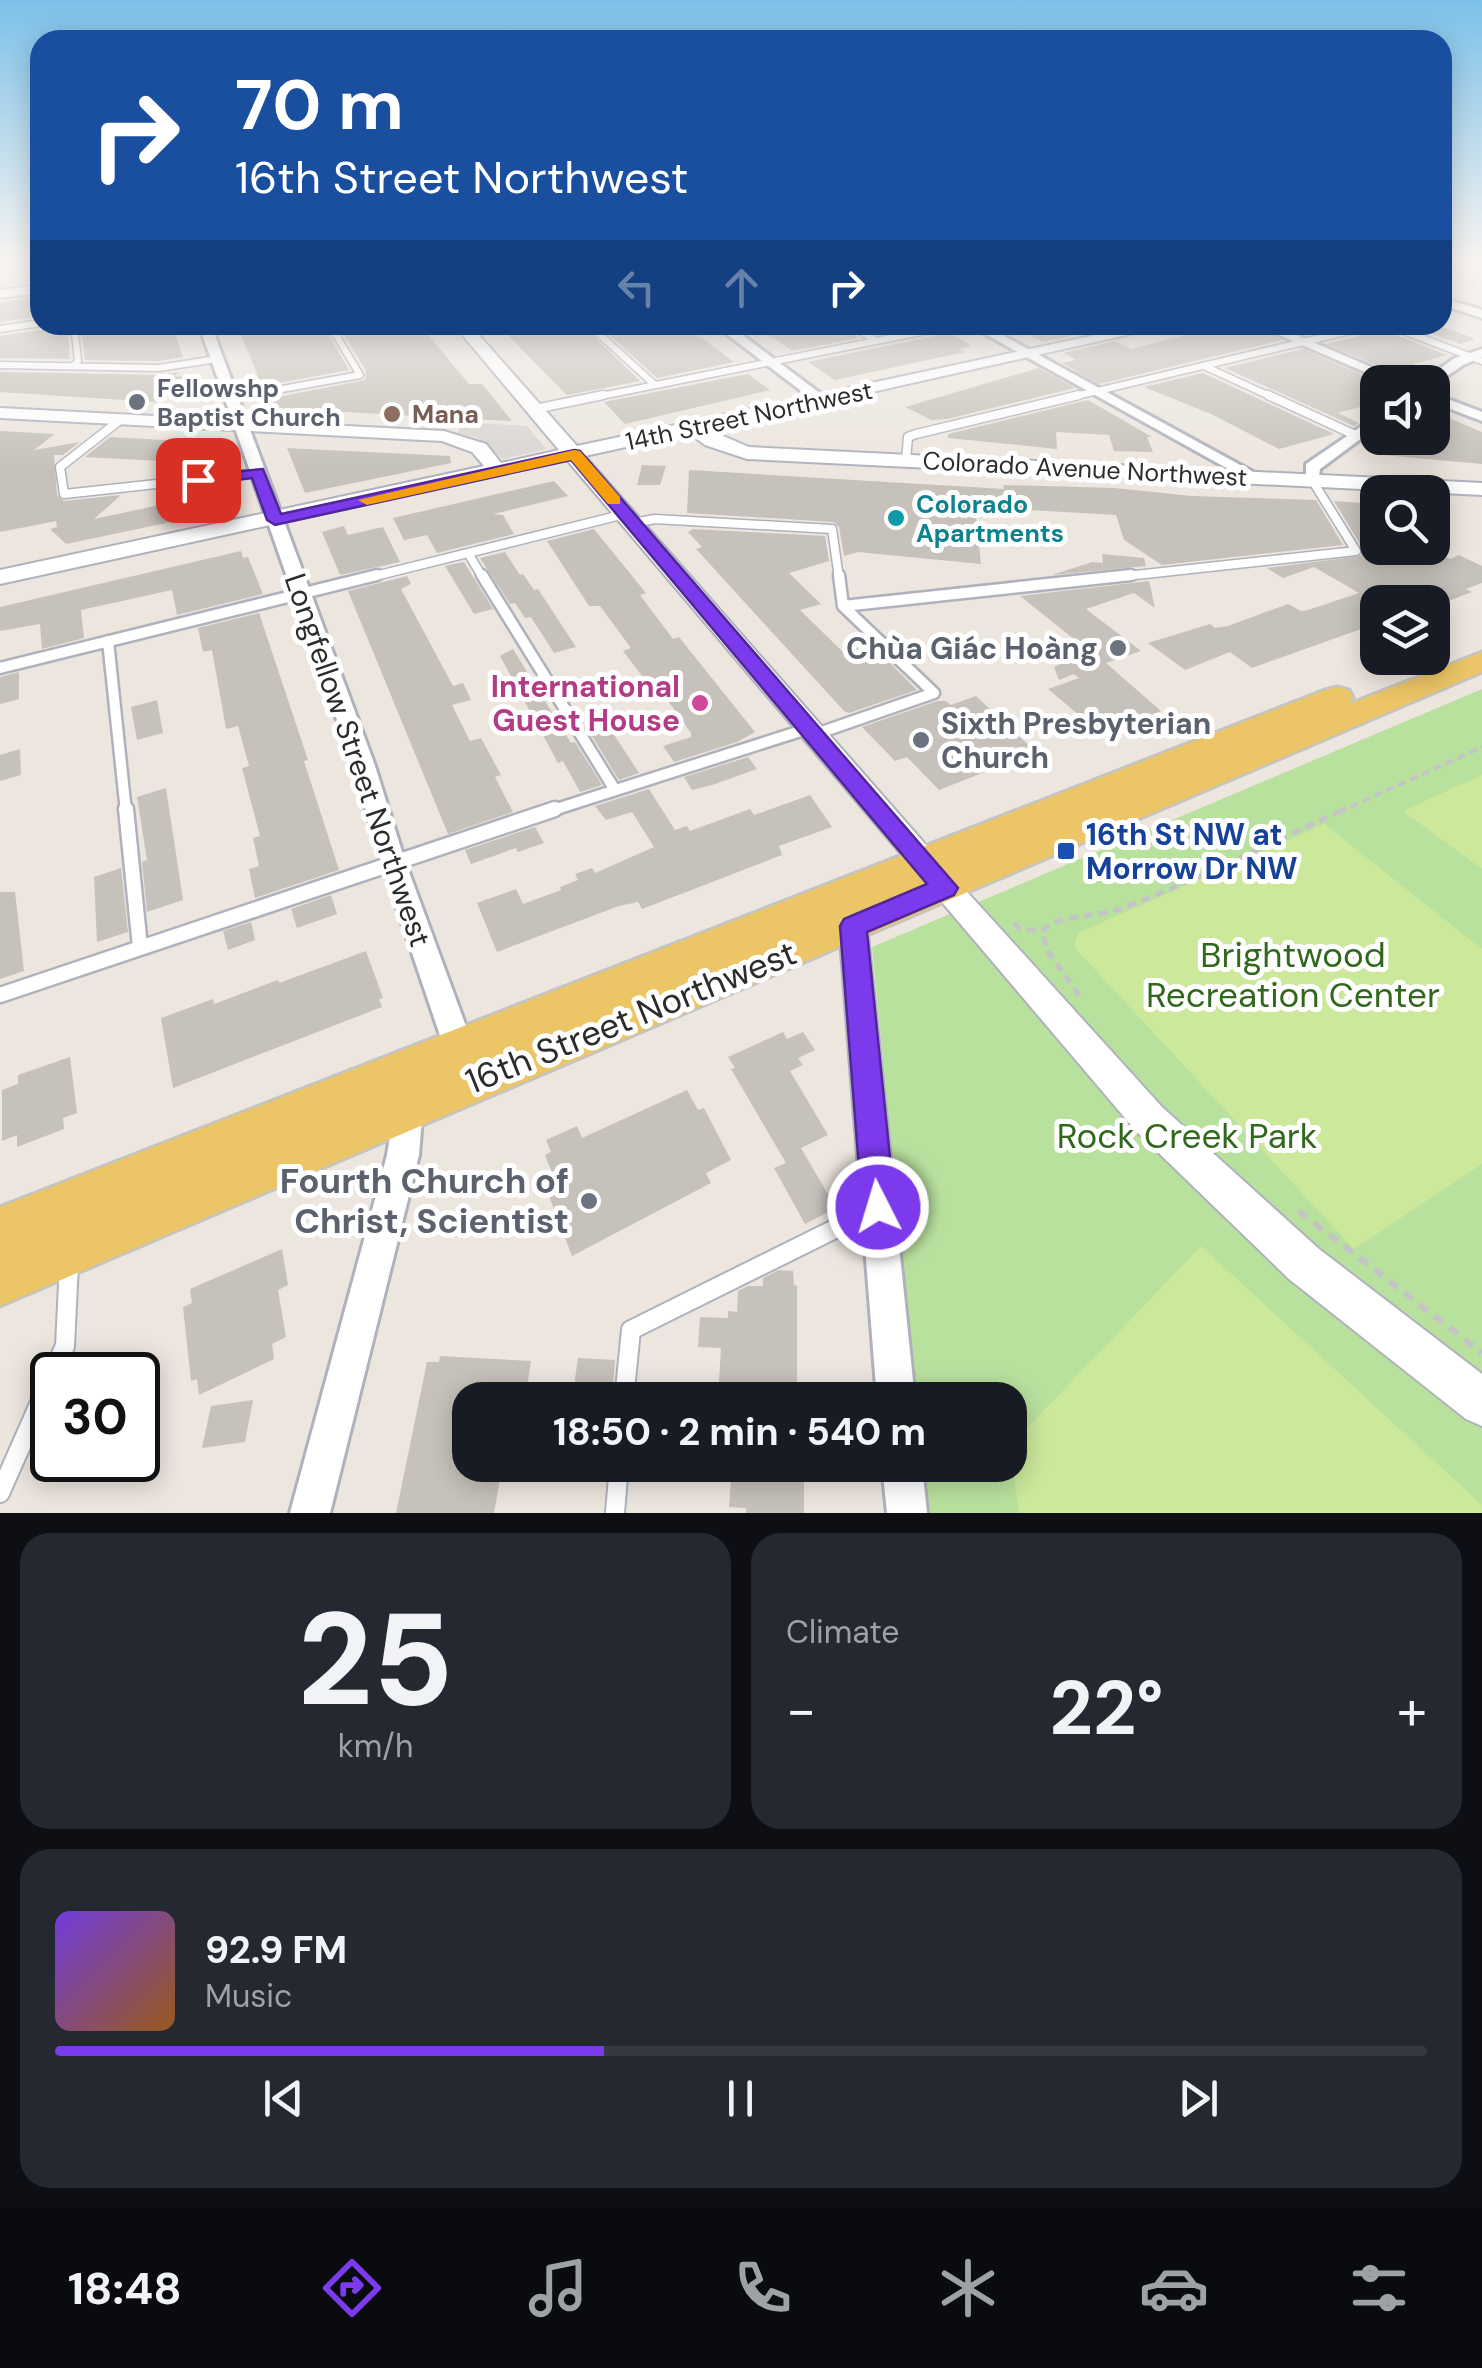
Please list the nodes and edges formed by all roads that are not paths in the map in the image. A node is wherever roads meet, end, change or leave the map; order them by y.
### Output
1 (75, 335) edge
2 (208, 335) edge
3 (336, 335) edge
4 (471, 335) edge
5 (600, 335) edge
6 (735, 335) edge
7 (866, 335) edge
8 (906, 335) edge
9 (994, 335) edge
10 (1117, 335) edge
11 (1286, 335) edge
12 (1332, 335) edge
13 (1416, 335) edge
14 (876, 341) junction
15 (1302, 342) junction
16 (1029, 354) junction
17 (1478, 357) edge
18 (217, 360) junction
19 (772, 362) junction
20 (0, 365) edge
21 (74, 365) junction
22 (1204, 366) junction
23 (1360, 366) edge
24 (1450, 371) edge
25 (655, 385) junction
26 (1097, 392) junction
27 (231, 398) junction
28 (822, 400) junction
29 (1450, 404) edge
30 (534, 409) junction
31 (0, 414) edge
32 (1482, 417) edge
33 (120, 420) junction
34 (241, 426) junction
35 (694, 428) junction
36 (1360, 433) edge
37 (1355, 436) junction
38 (574, 454) junction
39 (906, 460) junction
40 (498, 471) junction
41 (258, 473) junction
42 (1254, 477) junction
43 (1312, 480) junction
44 (1482, 489) edge
45 (629, 518) junction
46 (275, 520) junction
47 (468, 552) junction
48 (0, 577) edge
49 (0, 586) edge
50 (302, 594) junction
51 (843, 606) junction
52 (1482, 639) edge
53 (108, 641) junction
54 (1482, 661) edge
55 (0, 668) edge
56 (813, 731) junction
57 (615, 790) junction
58 (393, 861) junction
59 (934, 875) junction
60 (853, 926) junction
61 (140, 947) junction
62 (0, 995) edge
63 (465, 1064) junction
64 (405, 1090) junction
65 (878, 1207) junction
66 (0, 1233) edge
67 (70, 1250) junction
68 (0, 1279) edge
69 (626, 1382) edge
70 (894, 1382) edge
71 (1482, 1403) edge
72 (618, 1482) edge
73 (904, 1482) edge
74 (0, 1493) edge
75 (310, 1513) edge
76 (615, 1513) edge
77 (907, 1513) edge

1 - 21 lane
2 - 18 street, Longfellow Street Northwest
3 - 27 lane
4 - 30 street
5 - 25 lane
6 - 19 street
7 - 14 lane
8 - 14 lane
9 - 16 street
10 - 16 street, 14th Street Northwest
11 - 15 street
12 - 15 lane
13 - 17 lane
14 - 19 lane
15 - 22 lane
15 - 23 street
16 - 26 street
16 - 28 street, 14th Street Northwest
17 - 24 street
18 - 21 lane
18 - 27 street, Longfellow Street Northwest
19 - 25 lane
19 - 28 street
20 - 21 lane
22 - 26 lane
22 - 37 lane
25 - 30 lane
26 - 39 lane
26 - 42 street
27 - 34 street, Longfellow Street Northwest
28 - 35 street, 14th Street Northwest
29 - 32 street
30 - 38 street
31 - 33 street
33 - 34 street
33 - 41 lane
34 - 40 street
34 - 41 street, Longfellow Street Northwest
35 - 38 street, 14th Street Northwest
35 - 39 street, Colorado Avenue Northwest
36 - 37 street
37 - 43 street
38 - 40 street, 14th Street Northwest
38 - 45 street
39 - 42 street, Colorado Avenue Northwest
40 - 46 street, 14th Street Northwest
41 - 46 street, Longfellow Street Northwest
42 - 43 street, Colorado Avenue Northwest
43 - 44 street, Colorado Avenue Northwest
43 - 51 lane
45 - 47 lane
45 - 51 lane
45 - 56 street
46 - 48 street, 14th Street Northwest
46 - 49 street, 14th Street Northwest
46 - 50 street, Longfellow Street Northwest
47 - 50 lane
47 - 57 lane
50 - 53 lane
50 - 58 street, Longfellow Street Northwest
51 - 56 lane
52 - 59 main road, 16th Street Northwest
53 - 55 lane
53 - 61 lane
54 - 59 main road, 16th Street Northwest
56 - 57 lane
56 - 59 street
57 - 58 lane
58 - 61 lane
58 - 63 street, Longfellow Street Northwest
59 - 60 main road, 16th Street Northwest
59 - 63 main road, 16th Street Northwest
59 - 71 street
60 - 63 main road, 16th Street Northwest
60 - 65 street
61 - 62 lane
63 - 64 main road, 16th Street Northwest
64 - 66 main road, 16th Street Northwest
64 - 67 main road, 16th Street Northwest
64 - 75 street
65 - 69 lane
65 - 70 street
67 - 68 main road, 16th Street Northwest
67 - 74 lane
72 - 76 lane
73 - 77 street

